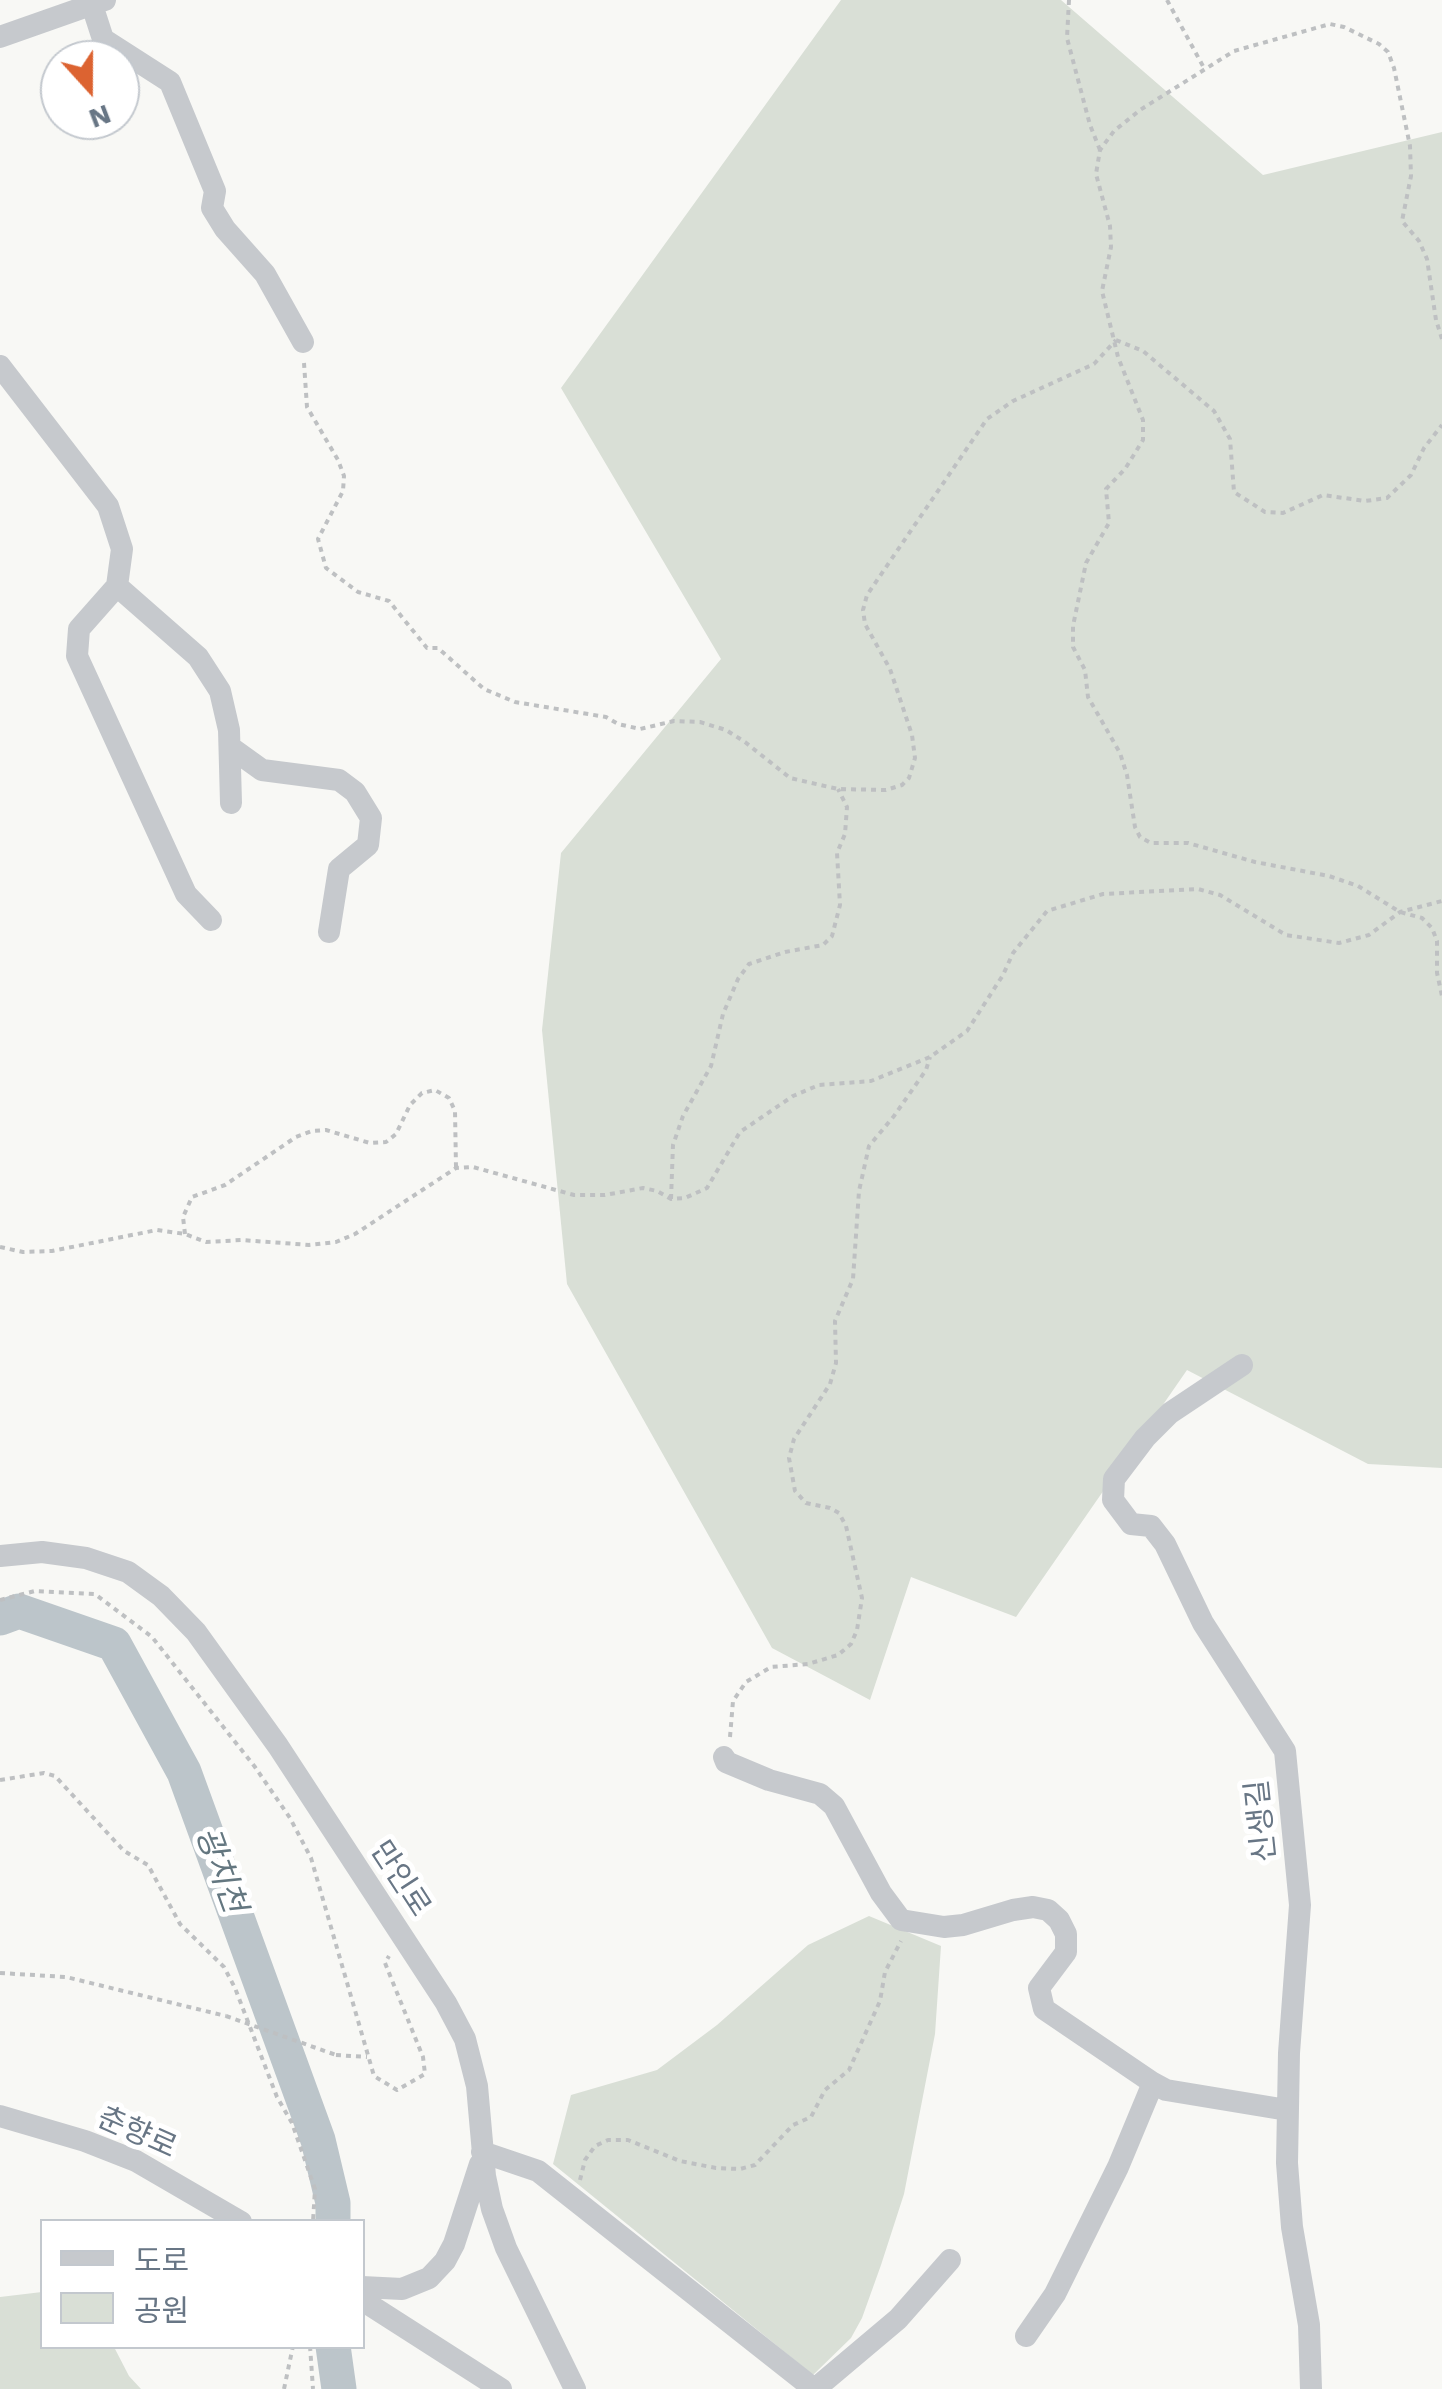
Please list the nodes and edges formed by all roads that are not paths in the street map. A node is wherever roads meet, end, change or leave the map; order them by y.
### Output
1 (100, 2) edge
2 (0, 37) edge
3 (303, 342) road end
4 (0, 366) edge
5 (117, 586) junction
6 (230, 747) junction
7 (231, 803) dead end
8 (211, 920) dead end
9 (329, 932) dead end
10 (1242, 1366) dead end
11 (0, 1556) edge
12 (724, 1757) road end
13 (1153, 2082) junction
14 (1287, 2110) junction
15 (0, 2116) edge
16 (483, 2154) junction
17 (237, 2219) edge
18 (950, 2260) dead end
19 (365, 2297) edge
20 (1026, 2336) dead end
21 (500, 2389) edge
22 (575, 2389) edge
23 (814, 2389) edge
24 (1311, 2389) edge

1 - 2 street
1 - 3 street
4 - 5 street
5 - 6 street
5 - 8 street
6 - 7 street
6 - 9 street
10 - 14 street, 신생길
11 - 16 street, 만인로
12 - 13 street
13 - 14 street
13 - 20 street
14 - 24 street, 신생길
15 - 17 street, 춘향로
16 - 19 street
16 - 22 street, 만인로
16 - 23 street
18 - 23 street
19 - 21 street

